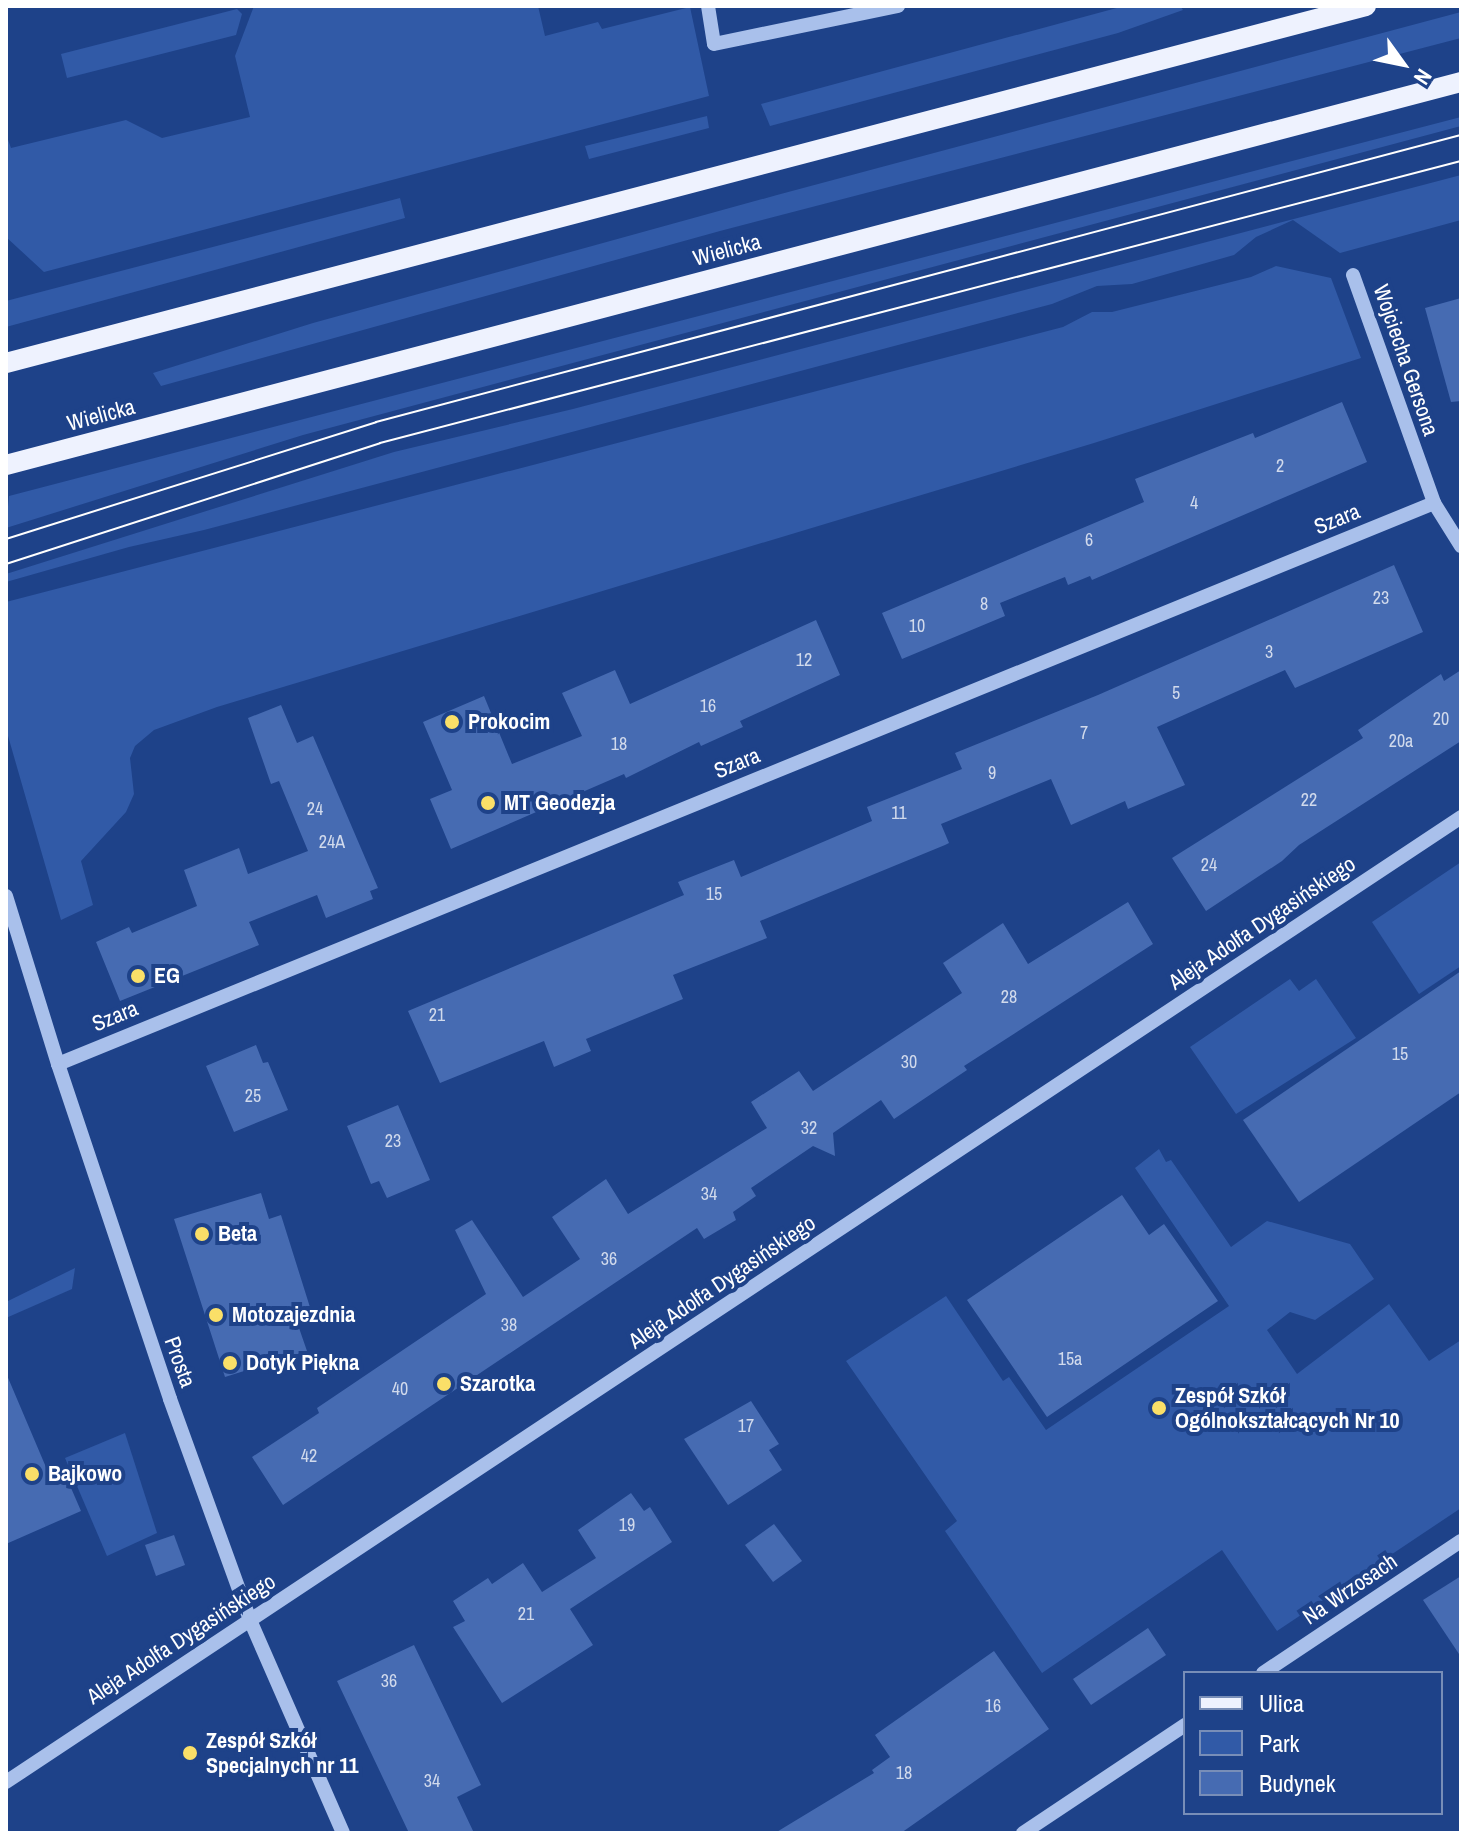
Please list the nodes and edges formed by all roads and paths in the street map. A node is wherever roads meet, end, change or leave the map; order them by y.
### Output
1 (708, 6) edge
2 (898, 6) edge
3 (1366, 6) edge
4 (1461, 82) edge
5 (1353, 275) dead end
6 (6, 363) edge
7 (6, 465) edge
8 (1434, 503) junction
9 (1461, 546) edge
10 (1461, 817) edge
11 (6, 896) edge
12 (58, 1064) junction
13 (1461, 1541) edge
14 (250, 1620) junction
15 (1266, 1671) edge
16 (1183, 1726) edge
17 (6, 1782) edge
18 (343, 1833) edge
19 (1023, 1833) edge

1 - 2 street
3 - 6 main road
4 - 7 main road, Wielicka
5 - 8 street, Wojciecha Gersona
8 - 9 street, Wojciecha Gersona
8 - 12 street, Szara
10 - 14 street, Aleja Adolfa Dygasińskiego
11 - 12 street, Prosta
12 - 14 street, Prosta
13 - 15 street, Na Wrzosach
14 - 17 street, Aleja Adolfa Dygasińskiego
14 - 18 street, Prosta
16 - 19 street

